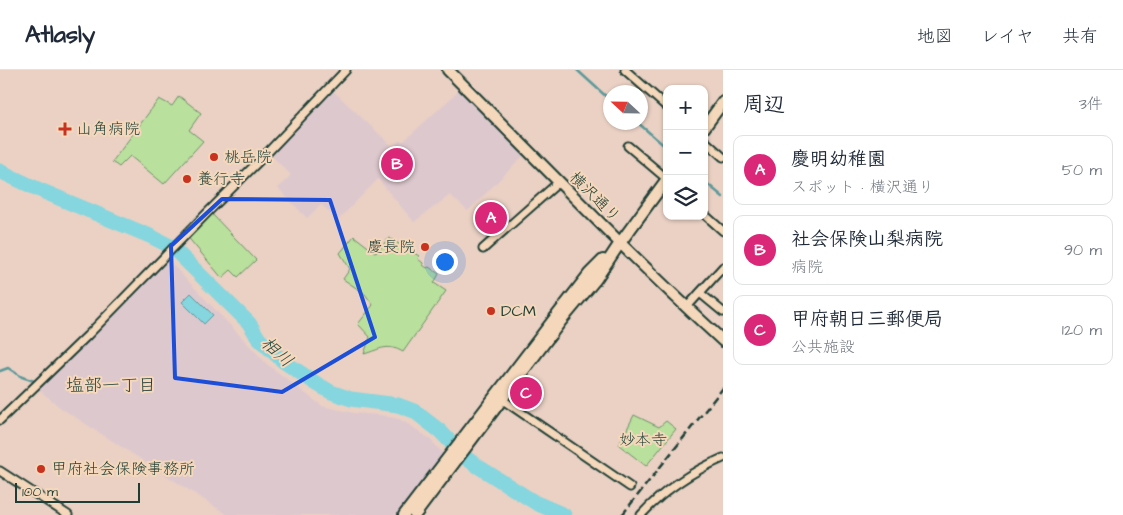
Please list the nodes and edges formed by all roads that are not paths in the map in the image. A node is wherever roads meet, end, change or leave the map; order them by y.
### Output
1 (346, 70) edge
2 (448, 70) edge
3 (625, 70) edge
4 (723, 102) edge
5 (663, 103) edge
6 (708, 123) edge
7 (708, 144) edge
8 (628, 146) dead end
9 (723, 157) edge
10 (663, 176) edge
11 (560, 182) junction
12 (663, 184) edge
13 (708, 218) edge
14 (723, 231) edge
15 (620, 243) junction
16 (483, 249) dead end
17 (723, 267) edge
18 (700, 293) junction
19 (686, 308) junction
20 (723, 312) edge
21 (723, 341) edge
22 (499, 397) junction
23 (0, 420) edge
24 (451, 460) junction
25 (722, 461) edge
26 (0, 472) edge
27 (630, 487) dead end
28 (68, 515) edge
29 (404, 515) edge
30 (415, 515) edge
31 (641, 515) edge

1 - 23 street
2 - 11 street, 横沢通り
3 - 5 street
4 - 6 street
7 - 9 street
8 - 10 street
11 - 15 street, 横沢通り
11 - 16 street
12 - 15 street
13 - 14 street
15 - 19 street, 横沢通り
15 - 22 street
17 - 18 street
18 - 19 street
18 - 20 street
19 - 21 street, 横沢通り
22 - 24 street
22 - 27 street
24 - 29 street
24 - 30 street
25 - 31 street
26 - 28 street

